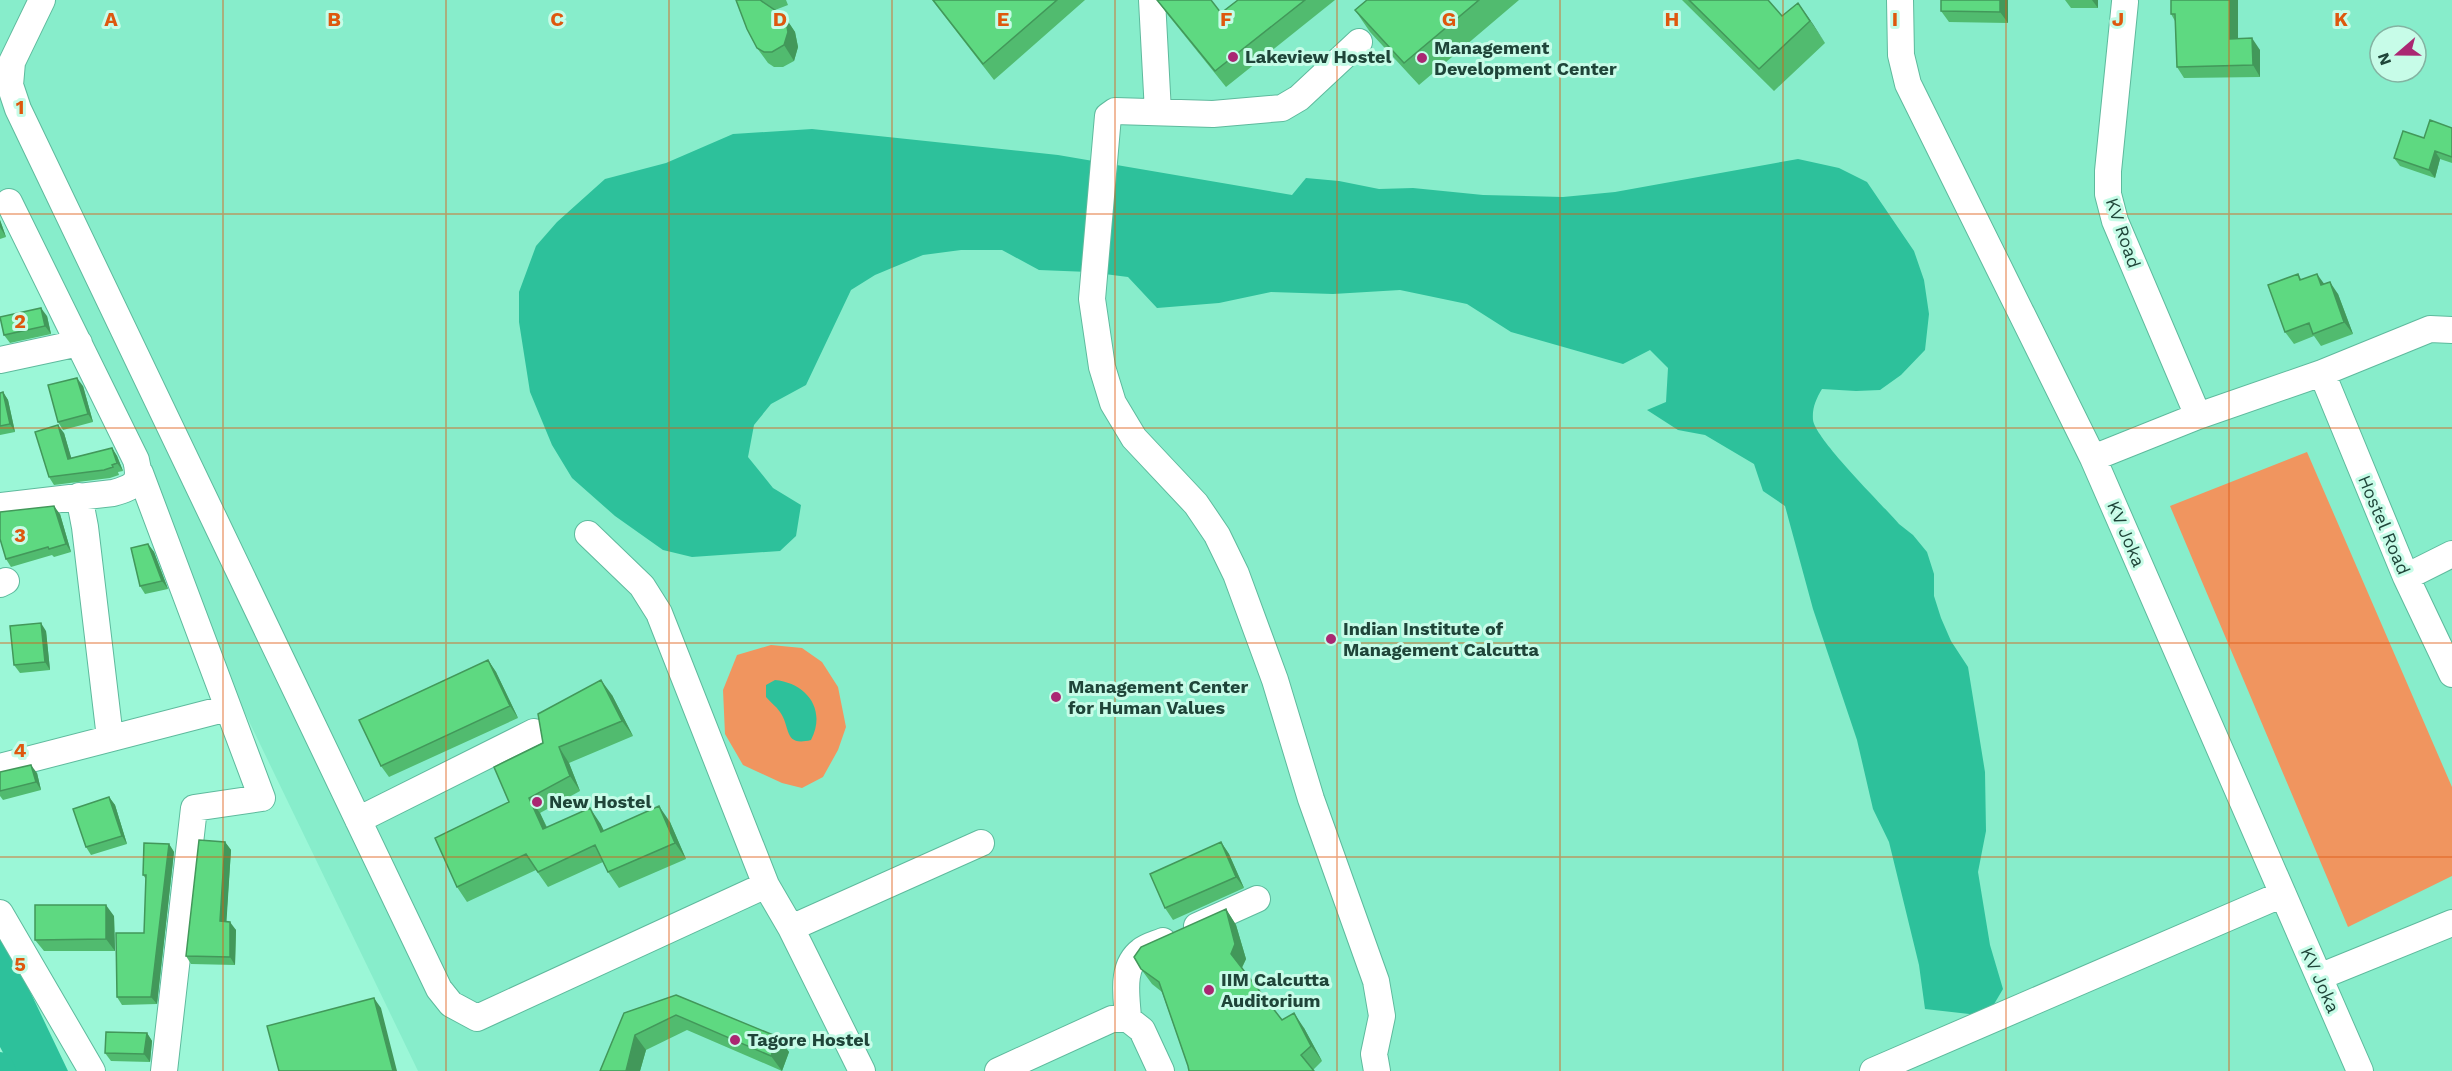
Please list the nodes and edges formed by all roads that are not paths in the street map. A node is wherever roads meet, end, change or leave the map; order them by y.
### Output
1 (42, 0) edge
2 (1152, 0) edge
3 (2125, 2) dead end
4 (1897, 3) edge
5 (1359, 42) edge
6 (1158, 112) junction
7 (9, 202) dead end
8 (2452, 330) edge
9 (79, 344) junction
10 (0, 360) edge
11 (2322, 373) junction
12 (2198, 416) junction
13 (2093, 458) junction
14 (140, 473) junction
15 (80, 496) junction
16 (0, 506) edge
17 (588, 534) dead end
18 (2452, 554) edge
19 (2406, 577) junction
20 (2452, 674) edge
21 (228, 708) junction
22 (534, 732) dead end
23 (110, 738) junction
24 (0, 767) edge
25 (358, 820) junction
26 (981, 843) dead end
27 (766, 885) junction
28 (2283, 894) junction
29 (1257, 899) dead end
30 (0, 913) edge
31 (2452, 923) edge
32 (791, 928) junction
33 (2319, 977) junction
34 (1128, 1019) junction
35 (92, 1071) edge
36 (164, 1071) edge
37 (862, 1071) edge
38 (998, 1071) edge
39 (1161, 1071) edge
40 (1377, 1071) edge
41 (1873, 1071) edge
42 (2360, 1071) edge

1 - 25 street
2 - 6 street
3 - 12 street, KV Road
4 - 13 street, KV Joka
5 - 6 street
6 - 40 street
7 - 9 street
8 - 11 street
9 - 10 street
9 - 14 street
11 - 12 street
11 - 19 street, Hostel Road
12 - 13 street
13 - 28 street, KV Joka
14 - 15 street
14 - 21 street
15 - 16 street
15 - 23 street
17 - 27 street
18 - 19 street
19 - 20 street, Hostel Road
21 - 23 street
21 - 36 street
22 - 25 street
23 - 24 street
25 - 27 street
26 - 32 street
27 - 32 street
28 - 33 street, KV Joka
28 - 41 street
29 - 34 street
30 - 35 street
31 - 33 street
32 - 37 street
33 - 42 street, KV Joka
34 - 38 street
34 - 39 street

